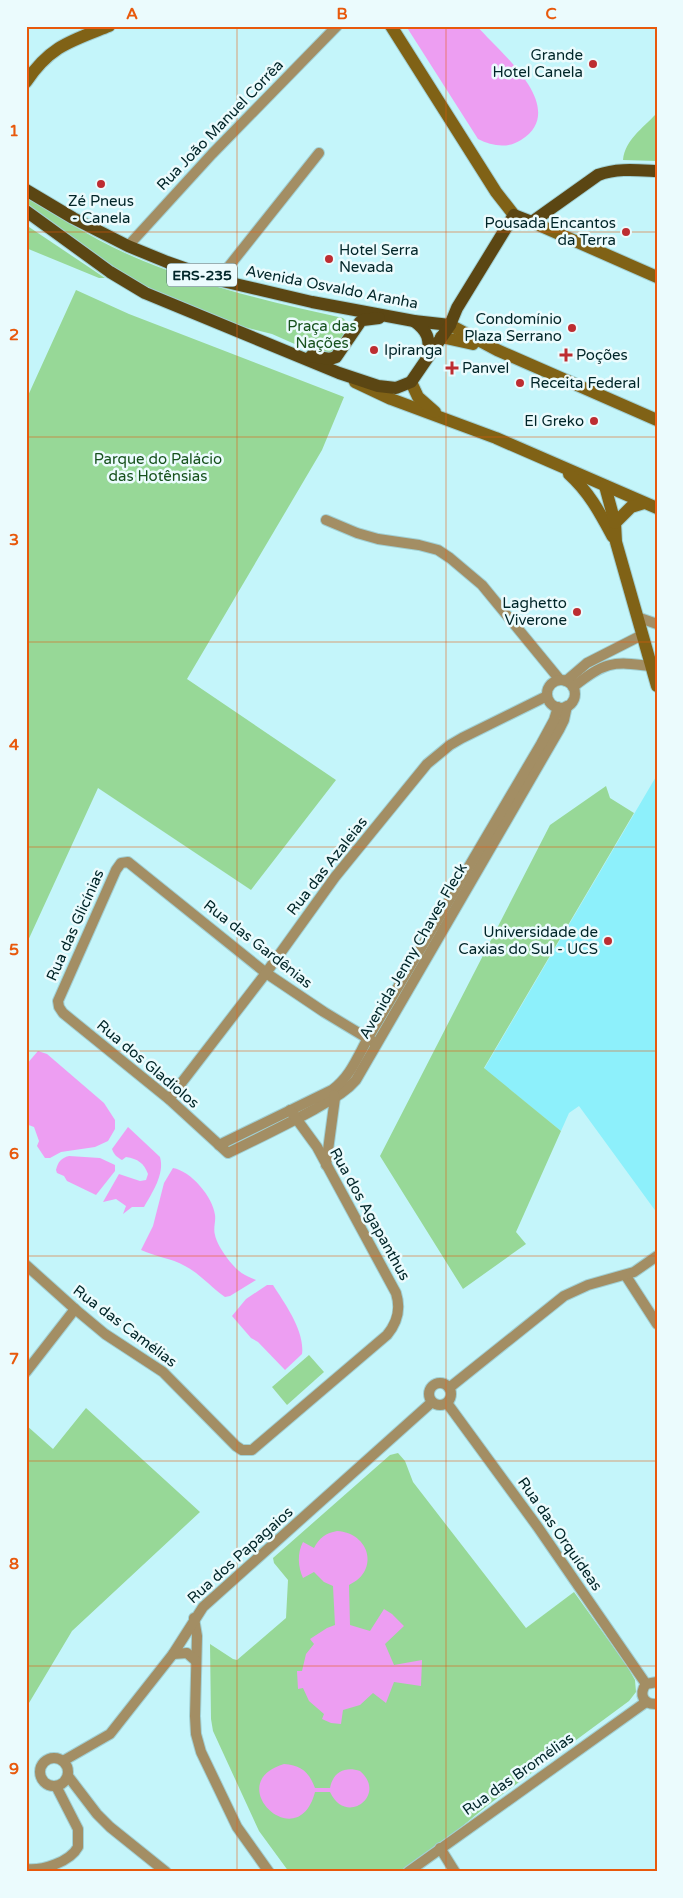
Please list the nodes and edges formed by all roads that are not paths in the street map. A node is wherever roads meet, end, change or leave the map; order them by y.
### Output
1 (109, 26) edge
2 (337, 26) edge
3 (391, 26) edge
4 (26, 82) edge
5 (319, 153) dead end
6 (657, 171) edge
7 (26, 190) edge
8 (26, 211) edge
9 (514, 215) junction
10 (26, 217) edge
11 (532, 222) junction
12 (46, 226) junction
13 (128, 246) junction
14 (657, 277) edge
15 (218, 280) junction
16 (312, 302) junction
17 (394, 317) junction
18 (414, 321) junction
19 (450, 325) junction
20 (353, 331) junction
21 (441, 337) junction
22 (275, 346) junction
23 (346, 346) junction
24 (497, 350) junction
25 (428, 355) junction
26 (339, 373) junction
27 (411, 382) junction
28 (657, 420) edge
29 (451, 421) junction
30 (562, 467) junction
31 (605, 486) junction
32 (644, 503) junction
33 (657, 508) edge
34 (326, 520) dead end
35 (615, 523) junction
36 (616, 542) junction
37 (637, 617) junction
38 (657, 624) edge
39 (642, 635) junction
40 (651, 666) junction
41 (566, 683) junction
42 (657, 686) edge
43 (547, 696) junction
44 (562, 707) junction
45 (126, 862) joint
46 (266, 972) junction
47 (58, 1005) joint
48 (372, 1041) junction
49 (333, 1094) junction
50 (169, 1100) junction
51 (293, 1115) junction
52 (219, 1145) junction
53 (228, 1153) joint
54 (326, 1165) junction
55 (657, 1256) edge
56 (26, 1264) edge
57 (626, 1276) junction
58 (75, 1310) junction
59 (657, 1324) edge
60 (26, 1372) edge
61 (449, 1388) junction
62 (432, 1402) junction
63 (447, 1403) junction
64 (248, 1451) joint
65 (194, 1618) junction
66 (173, 1654) junction
67 (196, 1661) junction
68 (657, 1682) edge
69 (646, 1684) junction
70 (652, 1703) edge
71 (63, 1762) junction
72 (68, 1776) junction
73 (56, 1786) junction
74 (440, 1848) junction
75 (26, 1869) edge
76 (166, 1872) edge
77 (268, 1872) edge
78 (408, 1872) edge
79 (455, 1872) edge

1 - 4 street
2 - 13 street, Rua João Manuel Corrêa
3 - 9 street
5 - 15 street
6 - 11 main road
7 - 13 main road, Avenida Osvaldo Aranha / ERS-235
8 - 12 main road, ERS-235
9 - 11 main road
9 - 19 main road
10 - 12 street
11 - 14 street
12 - 22 main road, ERS-235
13 - 15 main road, Avenida Osvaldo Aranha / ERS-235
15 - 16 main road, Avenida Osvaldo Aranha / ERS-235
16 - 17 main road, Avenida Osvaldo Aranha / ERS-235
16 - 20 main road
17 - 18 main road, Avenida Osvaldo Aranha / ERS-235
17 - 20 main road
18 - 19 main road, Avenida Osvaldo Aranha / ERS-235
18 - 25 main road
19 - 21 main road
19 - 24 street, Avenida Osvaldo Aranha / ERS-235
20 - 23 main road
21 - 24 street, Avenida Osvaldo Aranha
21 - 25 main road
22 - 23 main road
22 - 26 main road, ERS-235
23 - 26 main road
24 - 28 street, Avenida Osvaldo Aranha / ERS-235
25 - 27 main road
26 - 27 main road
26 - 29 street, ERS-235
27 - 29 street
29 - 30 street
30 - 31 street
30 - 36 street
31 - 32 street
31 - 35 street
32 - 33 street
32 - 35 street
34 - 41 street
35 - 36 street
36 - 37 street
37 - 38 street
37 - 39 street
39 - 40 street
39 - 41 street
40 - 41 street
40 - 42 street
41 - 43 street
41 - 44 street
43 - 44 street
43 - 46 street, Rua das Azaleias
44 - 48 street, Avenida Jenny Chaves Fleck
45 - 46 street, Rua das Gardênias
45 - 47 street, Rua das Glicínias
46 - 48 street, Rua das Gardênias
46 - 50 street, Rua das Azaleias
47 - 50 street, Rua dos Gladiolos
48 - 49 street, Avenida Jenny Chaves Fleck
49 - 51 street, Avenida Jenny Chaves Fleck
49 - 54 street
50 - 52 street, Rua dos Gladiolos
51 - 52 street, Avenida Jenny Chaves Fleck
51 - 53 street, Avenida Jenny Chaves Fleck
51 - 54 street, Rua dos Agapanthus
52 - 53 street, Rua dos Gladiolos
54 - 64 street, Rua dos Agapanthus
55 - 57 street
56 - 58 street, Rua das Camélias
57 - 59 street
57 - 61 street
58 - 60 street
58 - 64 street, Rua das Camélias
61 - 62 street
61 - 63 street
62 - 63 street
62 - 65 street, Rua dos Papagaios
63 - 69 street, Rua das Orquídeas
65 - 66 street, Rua dos Papagaios
65 - 67 street
66 - 67 street
66 - 71 street, Rua dos Papagaios
67 - 77 street
68 - 69 street
69 - 70 street
70 - 74 street, Rua das Bromélias
71 - 72 street
71 - 73 street, Rua dos Papagaios
72 - 73 street
72 - 76 street
73 - 75 street, Rua dos Papagaios
74 - 78 street, Rua das Bromélias
74 - 79 street

